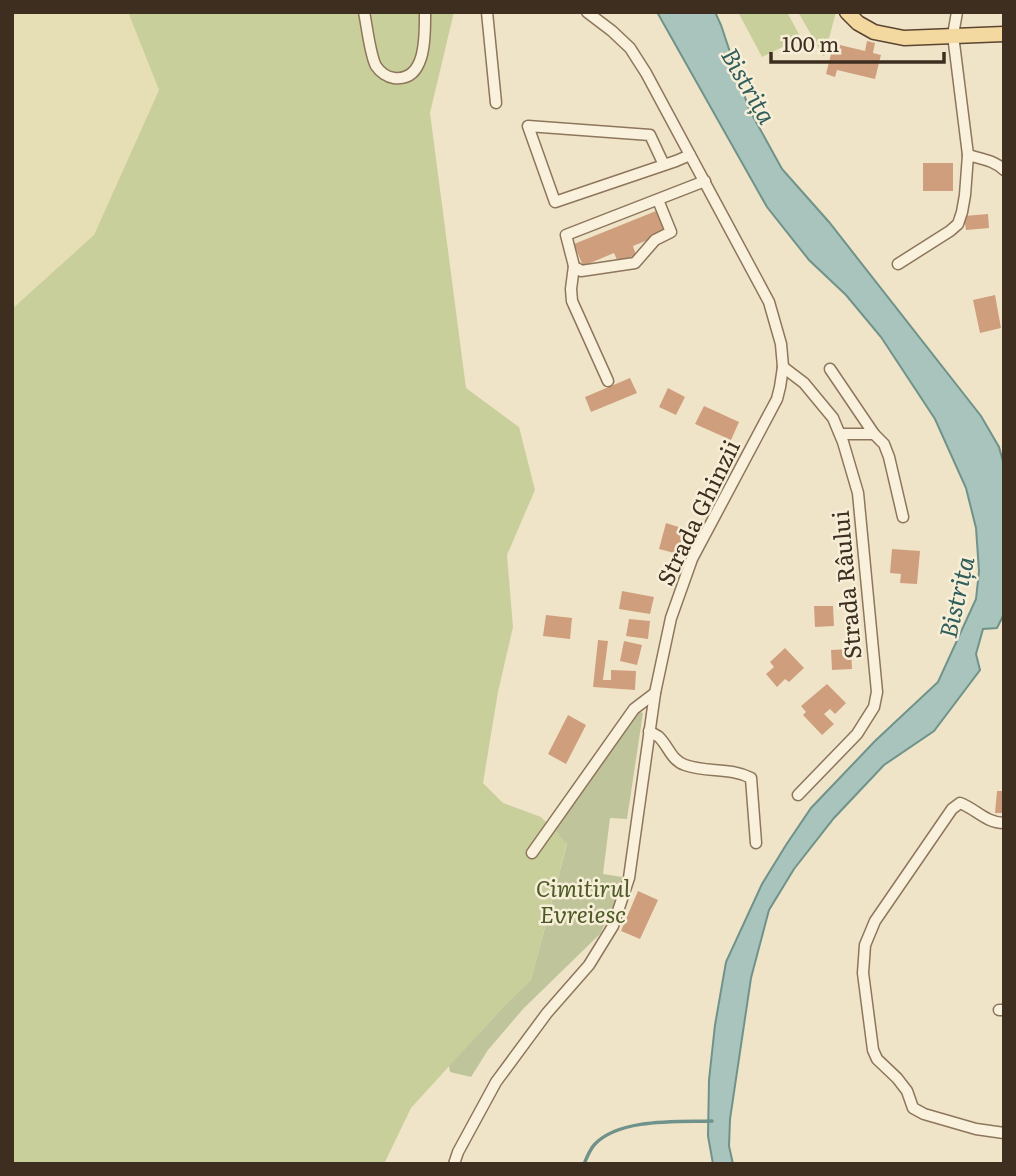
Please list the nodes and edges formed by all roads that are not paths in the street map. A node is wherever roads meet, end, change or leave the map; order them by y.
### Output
1 (364, 12) edge
2 (425, 12) edge
3 (486, 12) edge
4 (587, 12) edge
5 (847, 12) edge
6 (957, 12) edge
7 (1004, 34) edge
8 (953, 35) junction
9 (496, 103) dead end
10 (690, 155) junction
11 (968, 155) junction
12 (664, 164) junction
13 (1004, 170) edge
14 (705, 181) junction
15 (657, 200) junction
16 (898, 264) dead end
17 (574, 266) junction
18 (783, 367) junction
19 (830, 369) dead end
20 (608, 381) dead end
21 (874, 433) junction
22 (839, 434) junction
23 (903, 517) dead end
24 (655, 693) junction
25 (649, 732) junction
26 (798, 795) dead end
27 (1004, 823) edge
28 (756, 843) dead end
29 (532, 853) dead end
30 (1004, 1133) edge
31 (454, 1164) edge

1 - 2 street
3 - 9 street
4 - 10 street, Strada Ghinzii
5 - 8 main road
6 - 8 street
7 - 8 main road
8 - 11 street
10 - 12 street
10 - 14 street, Strada Ghinzii
11 - 13 street
11 - 16 street
12 - 12 street
14 - 15 street
14 - 18 street, Strada Ghinzii
15 - 17 street
15 - 17 street
17 - 20 street
18 - 22 street, Strada Râului
18 - 24 street, Strada Ghinzii
19 - 21 street
21 - 22 street
21 - 23 street
22 - 26 street, Strada Râului
24 - 25 street, Strada Ghinzii
24 - 29 street
25 - 28 street
25 - 31 street, Strada Ghinzii
27 - 30 street

